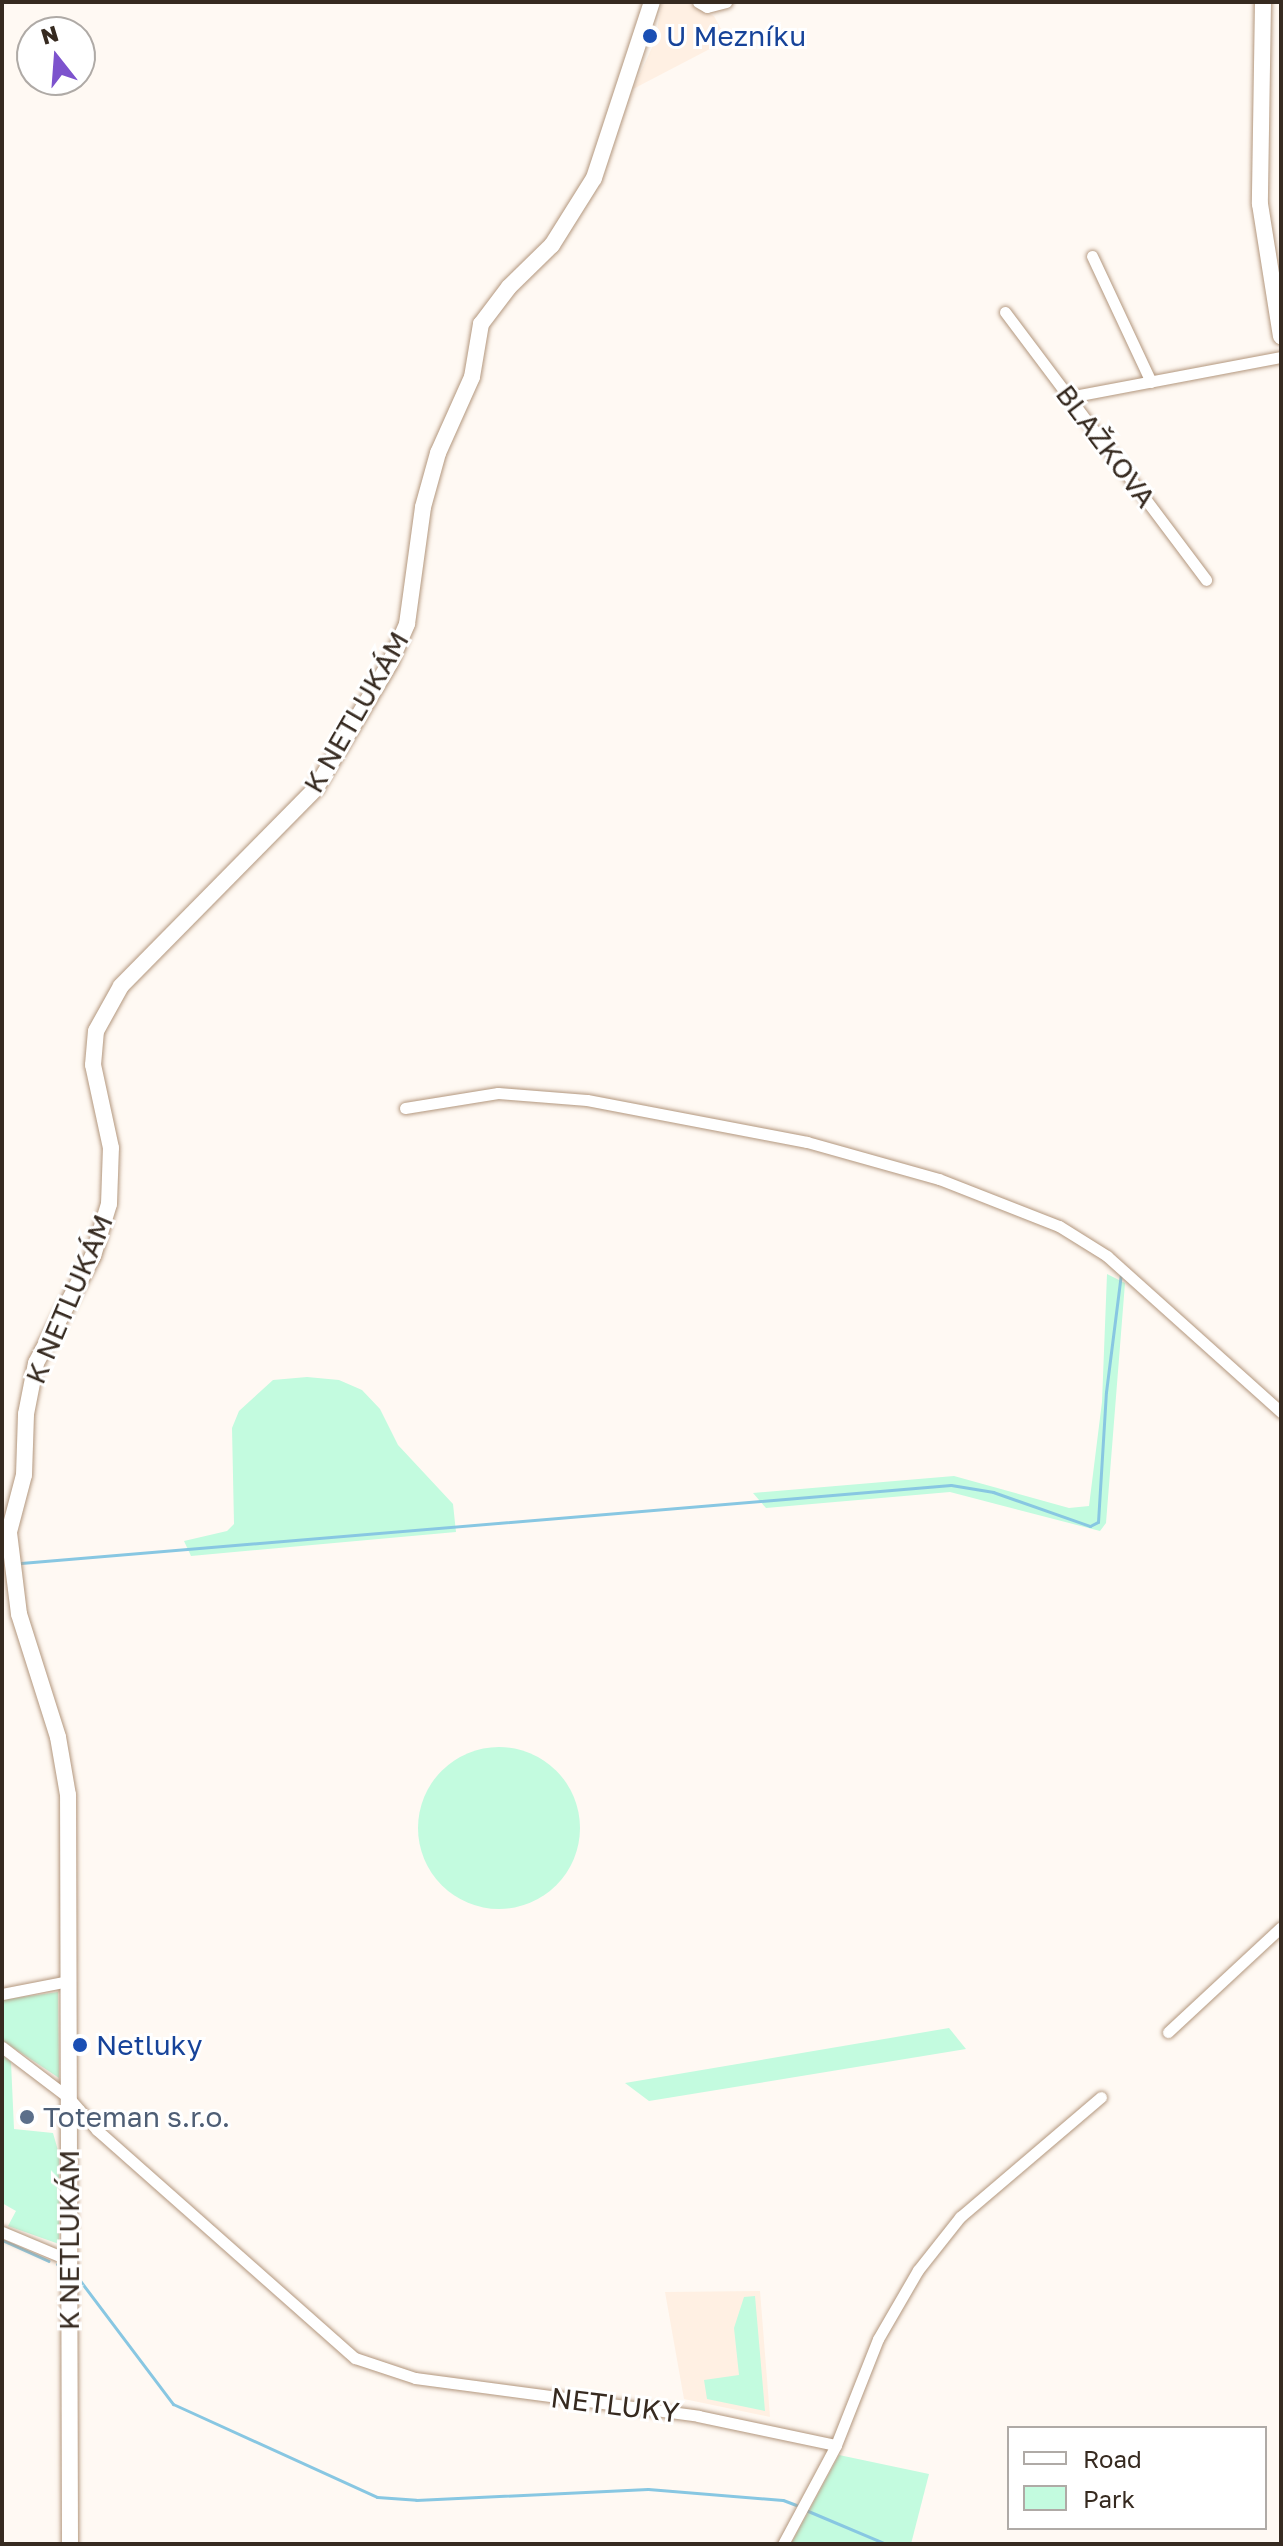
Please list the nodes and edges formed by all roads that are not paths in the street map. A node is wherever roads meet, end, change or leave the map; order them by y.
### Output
1 (652, 2) edge
2 (698, 2) edge
3 (726, 2) edge
4 (1263, 2) edge
5 (1092, 256) dead end
6 (1005, 312) dead end
7 (1281, 336) edge
8 (1281, 357) edge
9 (1151, 382) junction
10 (1069, 397) junction
11 (1206, 580) dead end
12 (405, 1108) dead end
13 (1281, 1412) edge
14 (1281, 1927) edge
15 (68, 1981) junction
16 (2, 1994) edge
17 (1168, 2032) dead end
18 (2, 2047) edge
19 (1101, 2097) dead end
20 (69, 2098) junction
21 (2, 2232) edge
22 (61, 2257) junction
23 (836, 2445) junction
24 (70, 2544) edge
25 (783, 2544) edge

1 - 15 street, K NETLUKÁM
2 - 3 street
4 - 7 street
5 - 9 street
6 - 10 street, BLAŽKOVA
8 - 9 street
9 - 10 street
10 - 11 street, BLAŽKOVA
12 - 13 street
14 - 17 street
15 - 16 street
15 - 20 street, K NETLUKÁM
18 - 20 street, NETLUKY
19 - 23 street
20 - 22 street, K NETLUKÁM
20 - 23 street, NETLUKY
21 - 22 street
22 - 24 street, K NETLUKÁM
23 - 25 street

